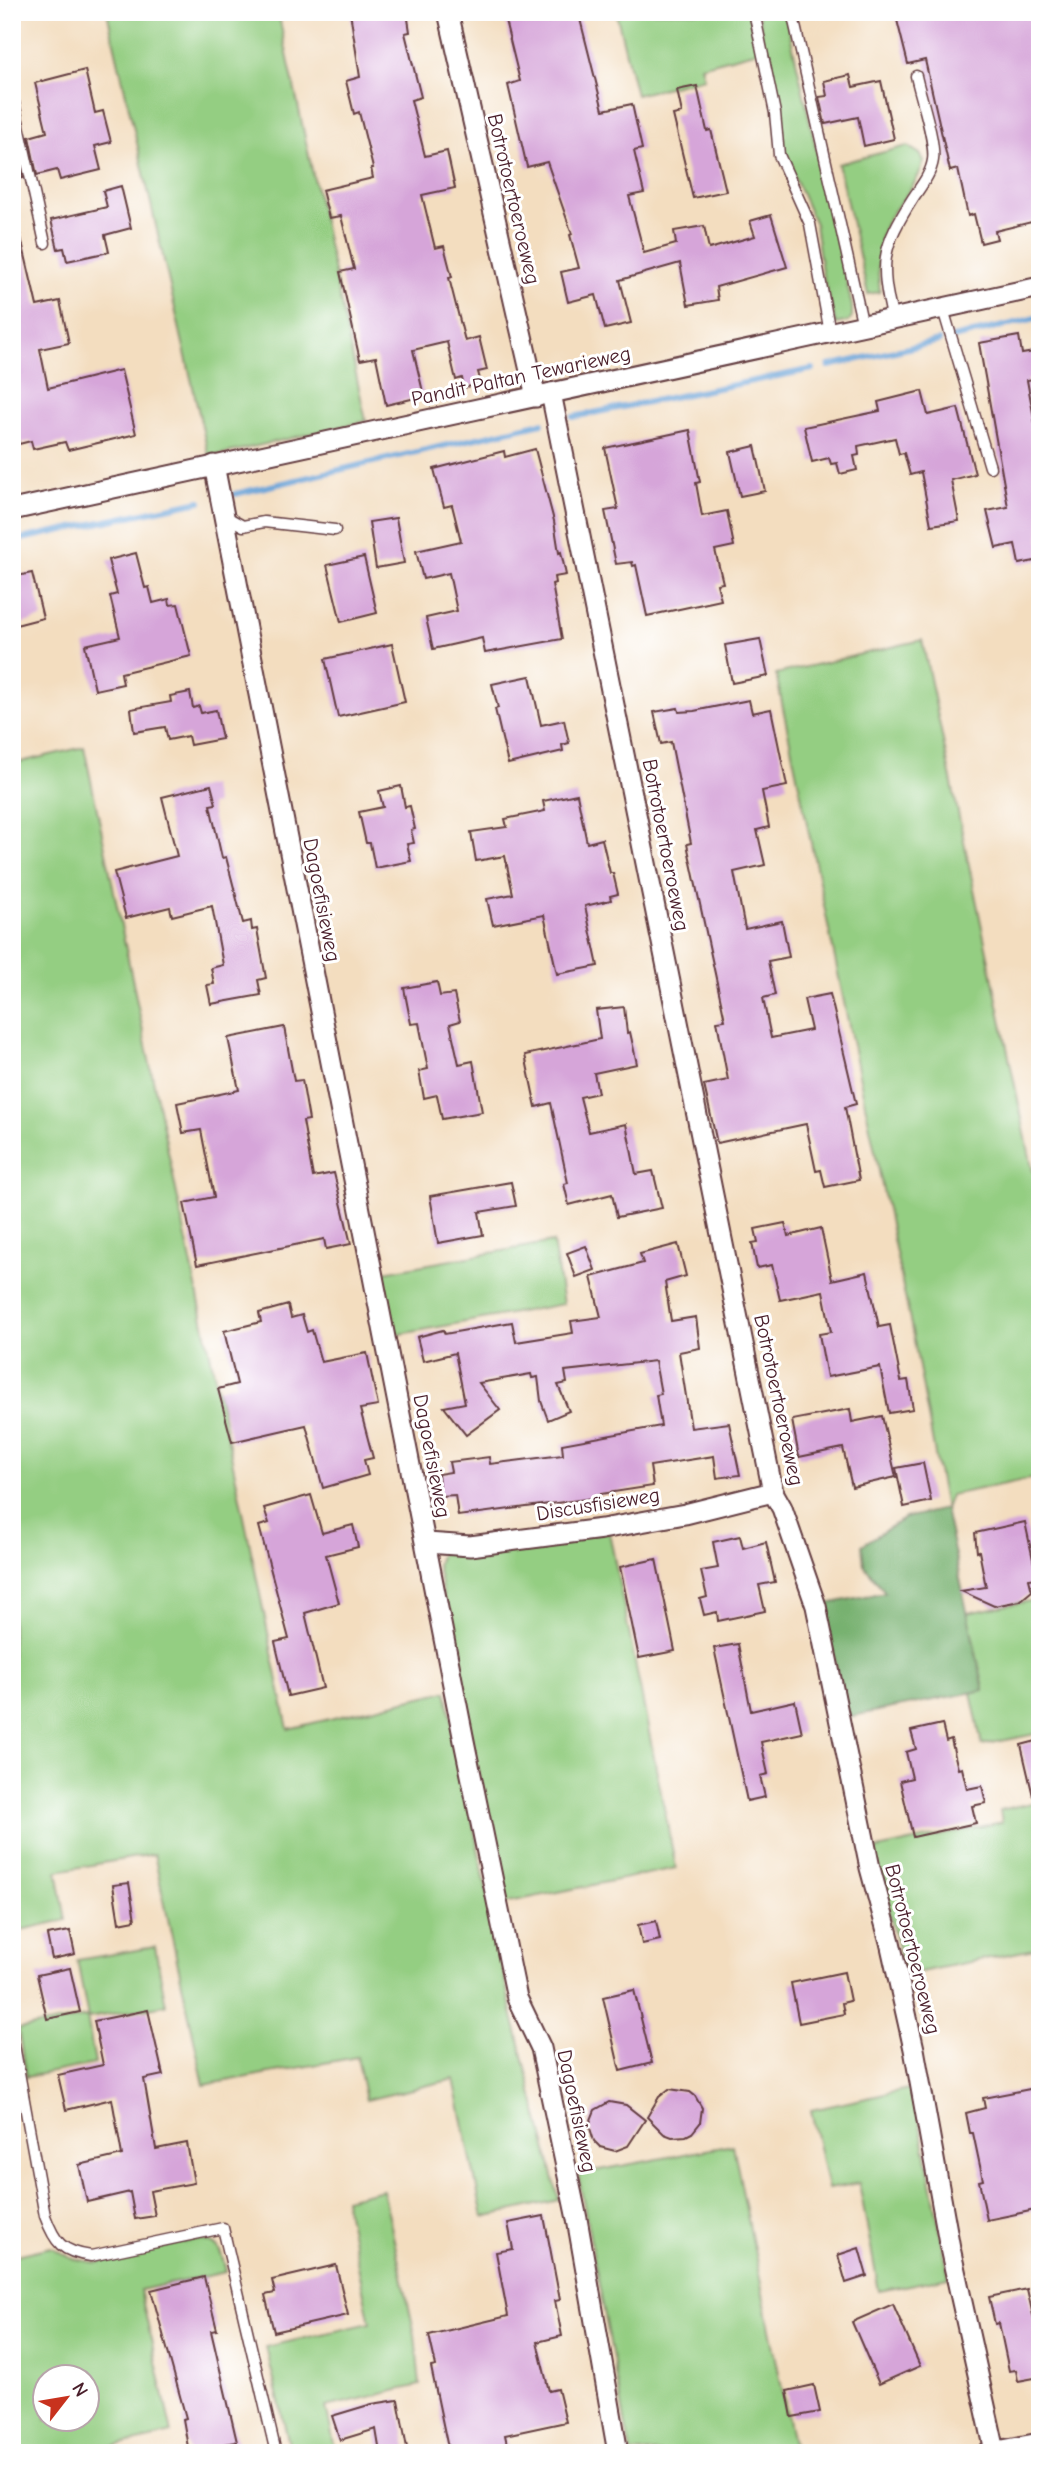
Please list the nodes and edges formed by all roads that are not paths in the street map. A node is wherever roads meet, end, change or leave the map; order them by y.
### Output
1 (448, 12) edge
2 (754, 12) edge
3 (792, 12) edge
4 (916, 76) dead end
5 (12, 94) edge
6 (46, 243) dead end
7 (1040, 288) edge
8 (943, 309) junction
9 (893, 320) junction
10 (863, 326) junction
11 (830, 334) junction
12 (543, 395) junction
13 (214, 465) junction
14 (990, 467) dead end
15 (12, 510) edge
16 (222, 514) junction
17 (335, 530) dead end
18 (773, 1492) junction
19 (427, 1543) junction
20 (12, 2034) edge
21 (1040, 2443) edge
22 (991, 2452) edge
23 (276, 2453) edge
24 (618, 2453) edge

1 - 12 street, Botrotoertoeroeweg
2 - 11 lane
3 - 10 lane
4 - 9 lane
5 - 6 lane
7 - 8 street, Pandit Paltan Tewarieweg
8 - 9 street, Pandit Paltan Tewarieweg
8 - 14 lane
9 - 10 street, Pandit Paltan Tewarieweg
10 - 11 street, Pandit Paltan Tewarieweg
11 - 12 street, Pandit Paltan Tewarieweg
12 - 13 street, Pandit Paltan Tewarieweg
12 - 18 street, Botrotoertoeroeweg
13 - 15 street, Pandit Paltan Tewarieweg
13 - 16 street, Dagoefisieweg
16 - 17 lane
16 - 19 street, Dagoefisieweg
18 - 19 street, Discusfisieweg
18 - 22 street, Botrotoertoeroeweg
19 - 24 street, Dagoefisieweg
20 - 23 lane
21 - 22 street

